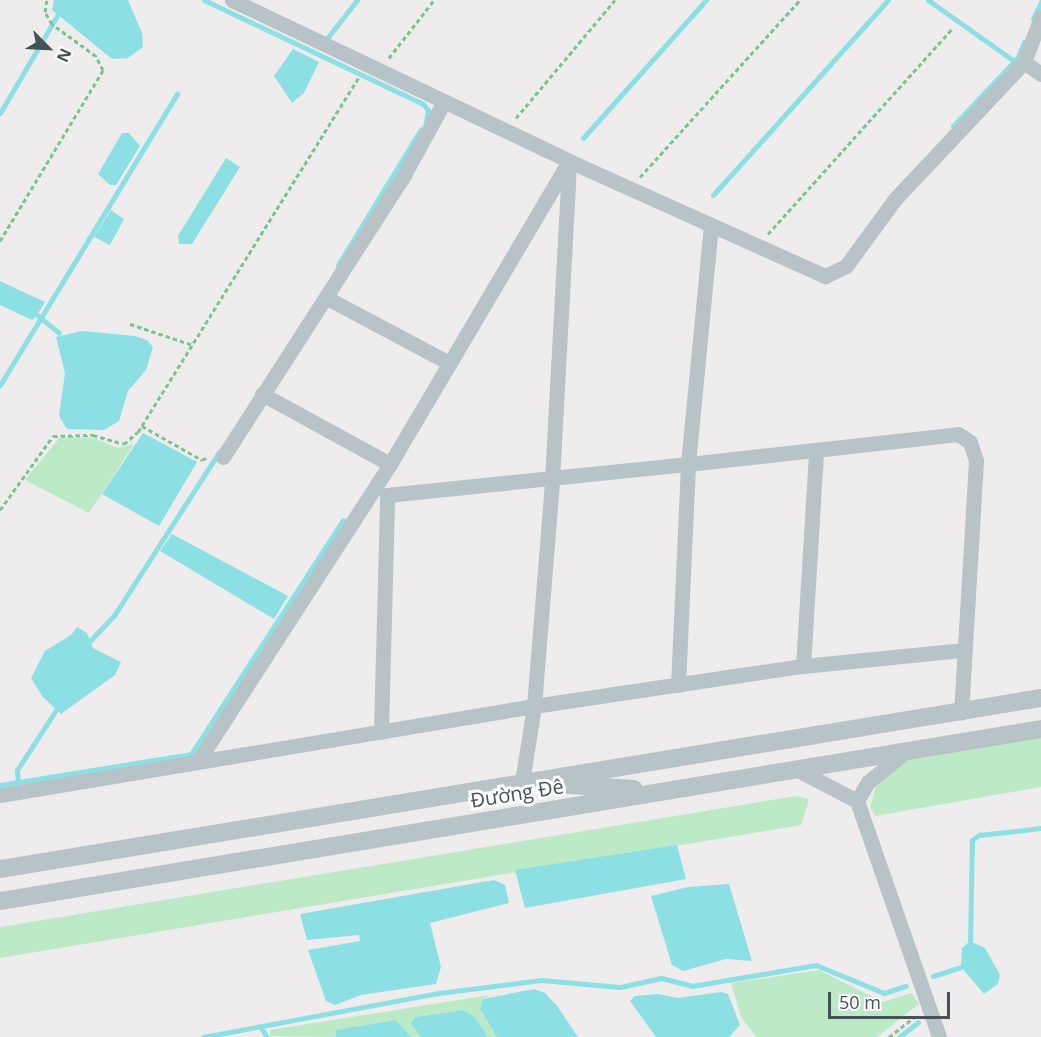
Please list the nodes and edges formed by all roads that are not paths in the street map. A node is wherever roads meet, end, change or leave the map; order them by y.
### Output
1 (232, 0) edge
2 (1041, 17) edge
3 (1024, 62) junction
4 (1041, 74) edge
5 (444, 102) junction
6 (569, 161) junction
7 (711, 226) junction
8 (327, 298) junction
9 (449, 363) junction
10 (262, 394) junction
11 (816, 451) junction
12 (218, 453) road end
13 (390, 464) junction
14 (688, 464) junction
15 (552, 480) junction
16 (375, 484) junction
17 (387, 495) junction
18 (964, 650) junction
19 (803, 666) junction
20 (678, 685) junction
21 (1041, 698) edge
22 (534, 706) junction
23 (961, 713) junction
24 (1041, 729) edge
25 (381, 732) junction
26 (908, 750) junction
27 (198, 761) junction
28 (791, 767) junction
29 (522, 782) junction
30 (664, 791) junction
31 (0, 795) edge
32 (857, 801) junction
33 (0, 869) edge
34 (0, 900) edge
35 (939, 1037) edge

1 - 5 street
2 - 3 street
3 - 4 street
3 - 7 street
5 - 6 street
5 - 8 street
6 - 7 street
6 - 9 street
6 - 15 street
7 - 14 street
8 - 9 street
8 - 10 street
9 - 13 street
10 - 12 street
10 - 13 street
11 - 14 street
11 - 18 street
11 - 19 street
13 - 16 street
14 - 15 street
14 - 20 street
15 - 17 street
15 - 22 street
16 - 17 street
16 - 27 street
17 - 25 street
18 - 19 street
18 - 23 street
19 - 20 street
20 - 22 street
21 - 23 street, Đường Đê
22 - 25 street
22 - 29 street
23 - 29 street, Đường Đê
24 - 26 street, Đường Đê
25 - 27 street
26 - 28 street, Đường Đê
26 - 32 street
27 - 31 street
28 - 30 street, Đường Đê
28 - 32 street
29 - 30 street
29 - 33 street, Đường Đê
30 - 34 street, Đường Đê
32 - 35 street

